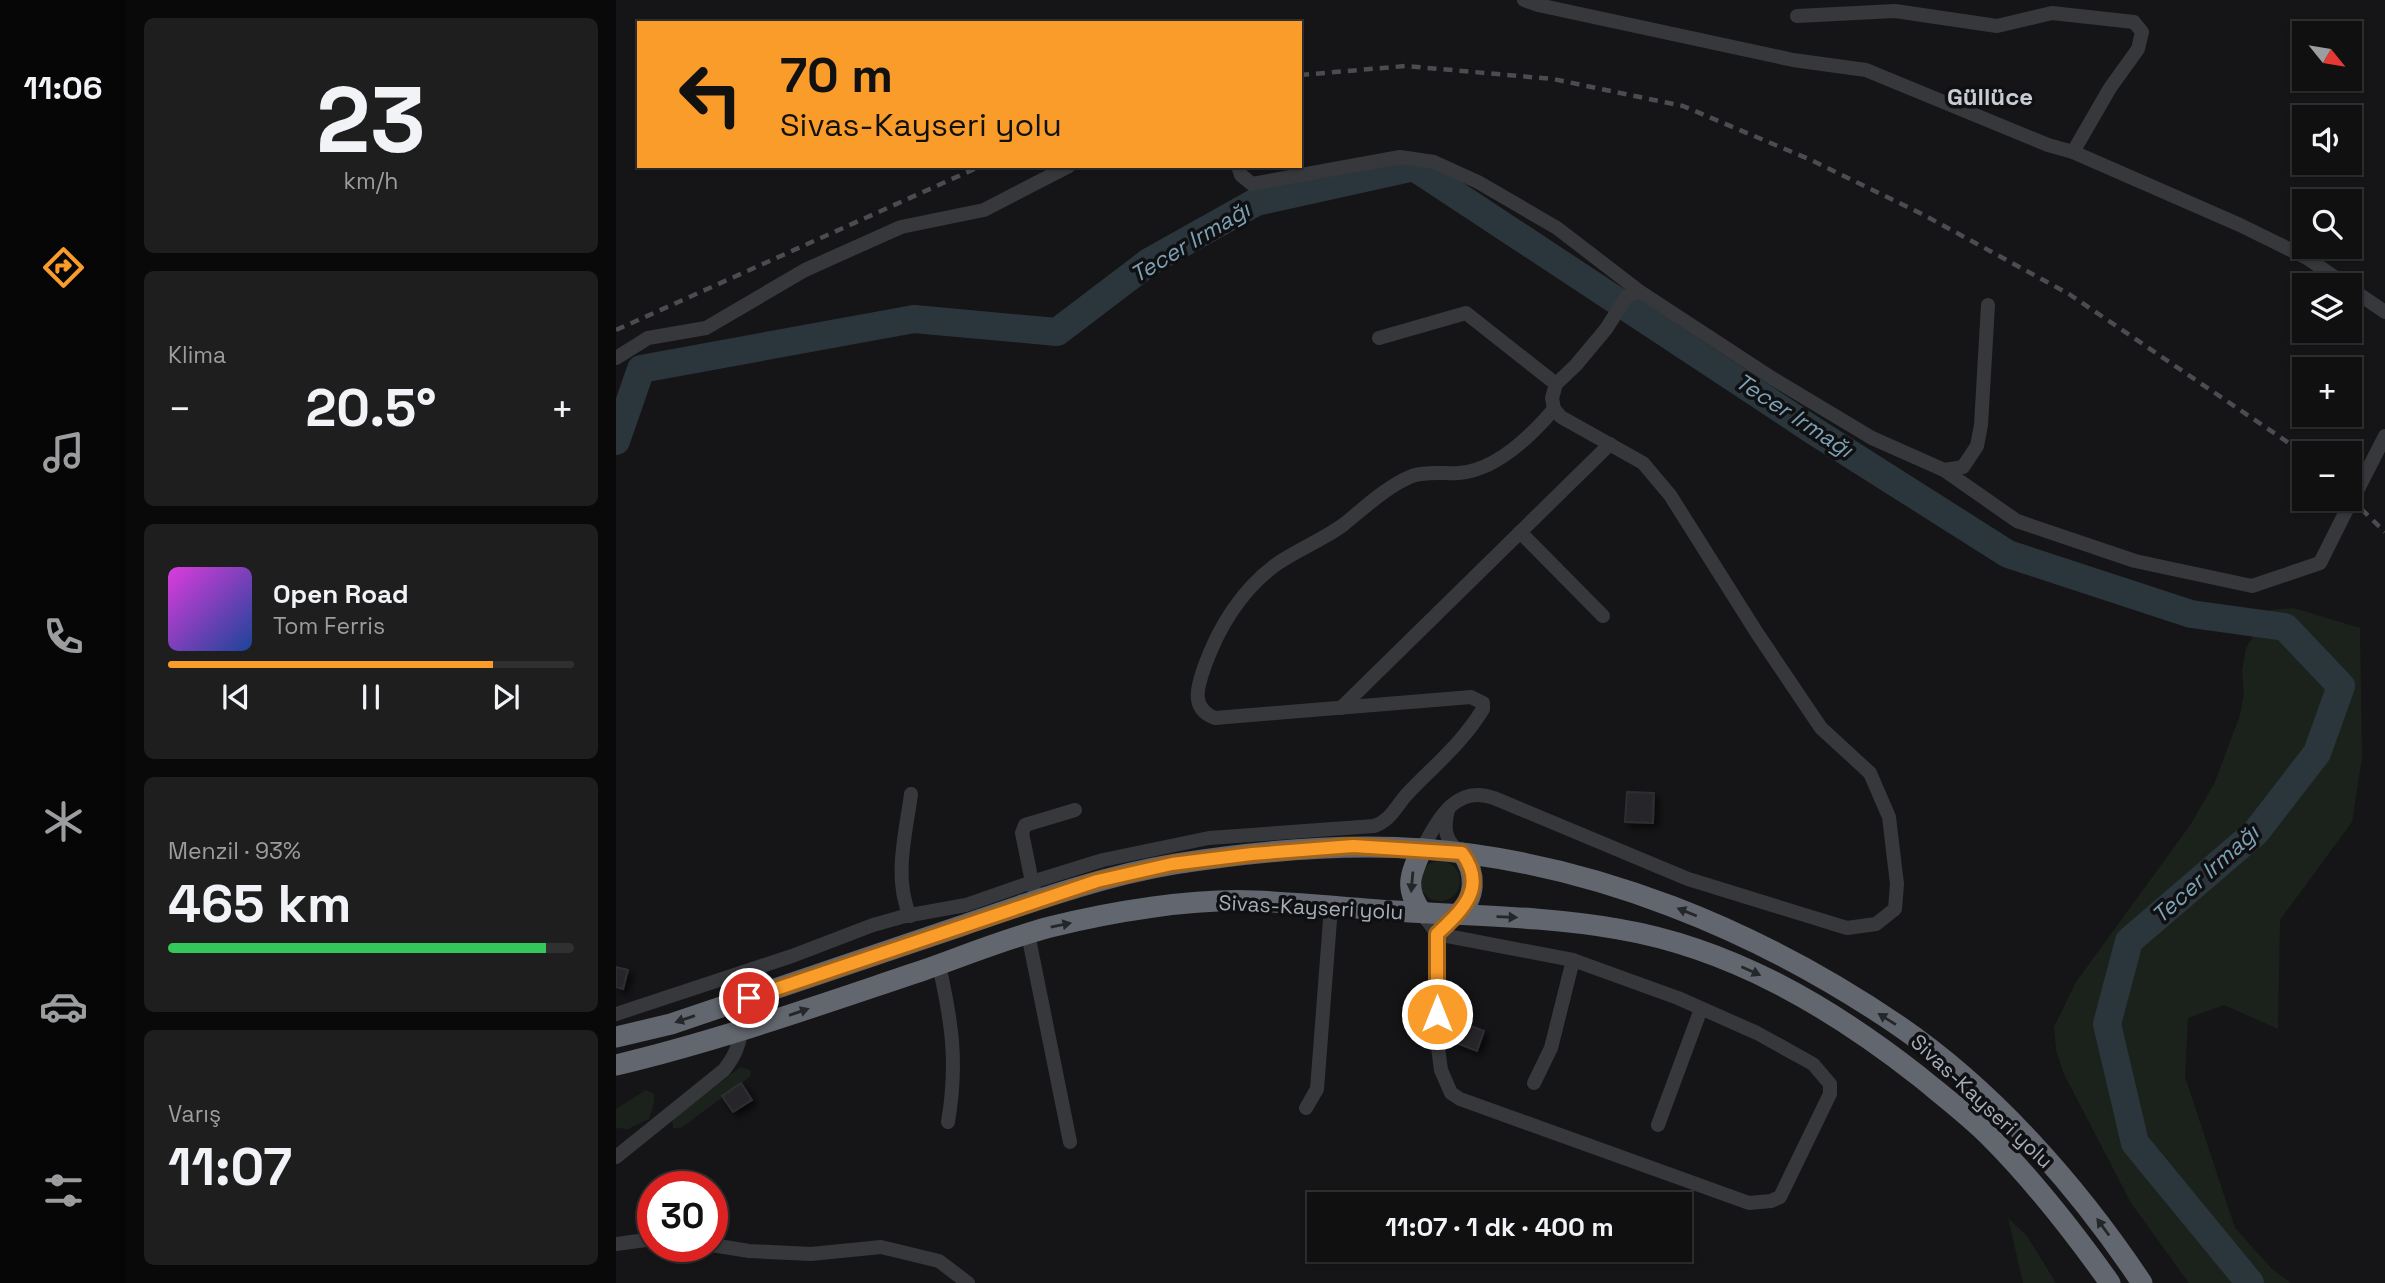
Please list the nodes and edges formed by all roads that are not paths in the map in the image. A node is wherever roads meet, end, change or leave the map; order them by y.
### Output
1 (1524, 0) edge
2 (1797, 16) dead end
3 (2073, 152) junction
4 (1065, 168) edge
5 (1239, 168) edge
6 (2328, 273) edge
7 (1633, 293) junction
8 (2362, 296) edge
9 (1987, 305) dead end
10 (2385, 312) edge
11 (1379, 338) dead end
12 (616, 358) edge
13 (1556, 384) junction
14 (1554, 409) junction
15 (2385, 436) edge
16 (1610, 444) junction
17 (1944, 470) junction
18 (1520, 533) junction
19 (1603, 616) dead end
20 (1341, 708) junction
21 (911, 794) dead end
22 (1448, 809) junction
23 (1075, 810) dead end
24 (1422, 849) junction
25 (1462, 853) junction
26 (1035, 891) junction
27 (1331, 907) junction
28 (1422, 913) junction
29 (1457, 915) junction
30 (909, 916) junction
31 (1028, 934) junction
32 (1437, 934) junction
33 (1573, 960) junction
34 (939, 965) junction
35 (1701, 1009) junction
36 (616, 1014) edge
37 (741, 1031) junction
38 (616, 1037) edge
39 (616, 1065) edge
40 (1534, 1083) dead end
41 (1306, 1108) dead end
42 (948, 1122) dead end
43 (1658, 1125) dead end
44 (1070, 1142) dead end
45 (616, 1157) edge
46 (637, 1241) edge
47 (616, 1244) edge
48 (728, 1248) edge
49 (968, 1283) edge
50 (2110, 1283) edge
51 (2142, 1283) edge

1 - 3 street
2 - 3 street
3 - 6 street
4 - 12 street
5 - 7 street
7 - 13 street
7 - 17 street
8 - 10 street
9 - 17 street
11 - 13 street
13 - 14 street
14 - 16 street
14 - 20 street
15 - 17 street, bridge
16 - 18 street
16 - 22 street
18 - 19 street
18 - 20 street
20 - 26 street
21 - 30 street
22 - 24 street
22 - 25 street
23 - 26 street
24 - 25 highway, Sivas-Kayseri yolu
24 - 26 highway, Sivas-Kayseri yolu
24 -> 28 highway
25 - 29 highway
51 -> 25 highway, Sivas-Kayseri yolu
26 - 30 street
26 -> 38 highway, Sivas-Kayseri yolu
27 - 28 highway, Sivas-Kayseri yolu
31 -> 27 highway, Sivas-Kayseri yolu
27 - 41 street
28 - 29 highway, Sivas-Kayseri yolu
28 - 32 street
29 - 32 street
29 -> 50 highway, Sivas-Kayseri yolu
30 - 36 street
31 - 34 highway, Sivas-Kayseri yolu
31 - 44 street
32 - 33 street
32 - 35 street
33 - 35 street
33 - 40 street
37 -> 34 highway, Sivas-Kayseri yolu
34 - 42 street
35 - 43 street
37 - 39 highway, Sivas-Kayseri yolu
37 - 45 street
46 - 47 street
48 - 49 street

